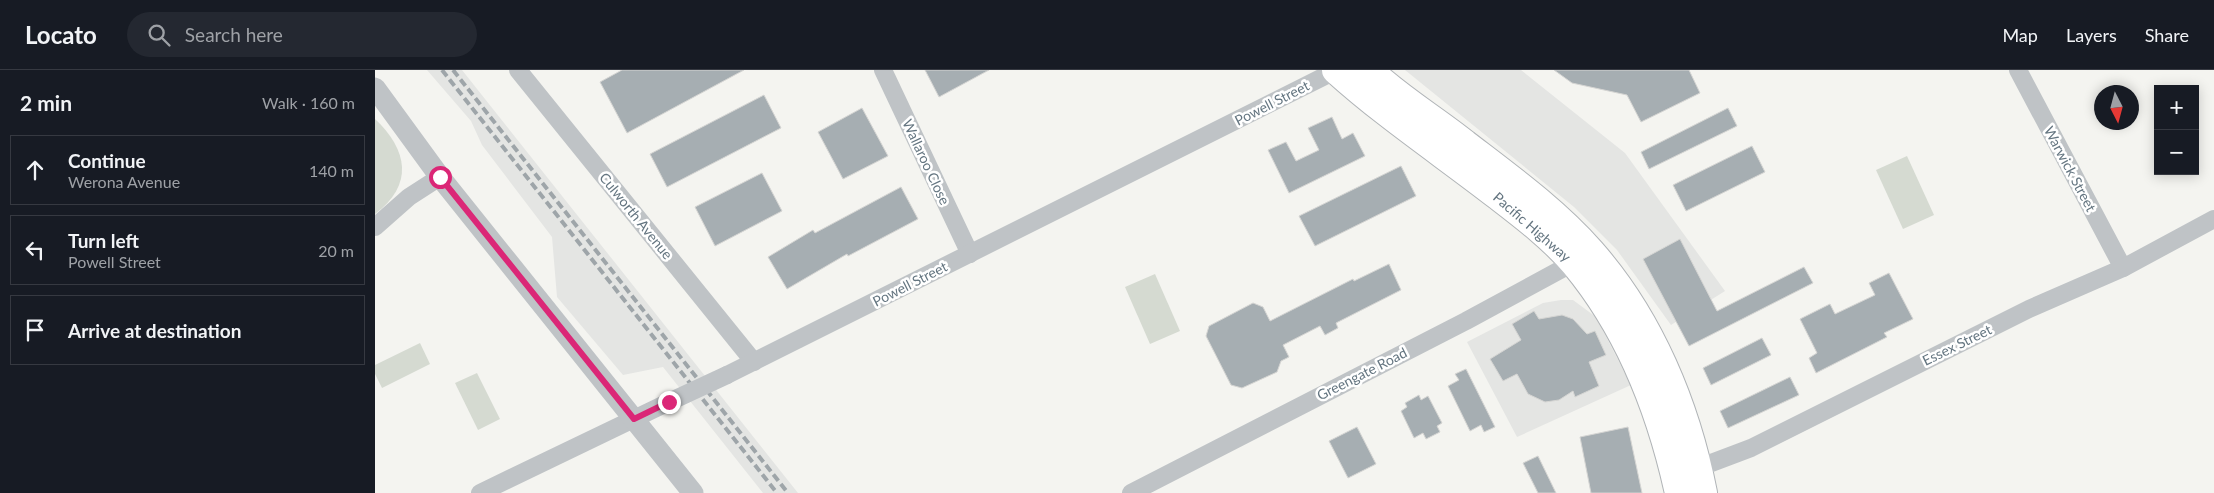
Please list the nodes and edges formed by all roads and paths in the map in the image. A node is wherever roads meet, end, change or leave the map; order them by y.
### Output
1 (517, 70) edge
2 (883, 70) edge
3 (1337, 70) edge
4 (1369, 70) edge
5 (2018, 70) edge
6 (375, 88) edge
7 (440, 177) junction
8 (2214, 219) edge
9 (375, 227) edge
10 (970, 254) junction
11 (1583, 258) junction
12 (2123, 268) junction
13 (754, 362) junction
14 (634, 419) junction
15 (1700, 480) edge
16 (480, 493) edge
17 (693, 493) edge
18 (1131, 493) edge
19 (1679, 493) edge

1 - 13 street, Culworth Avenue
2 - 10 street, Wallaroo Close
3 - 10 street, Powell Street
3 - 11 highway, Pacific Highway
4 - 11 highway, Pacific Highway
5 - 12 street, Warwick Street
6 - 7 street
7 - 9 street
7 - 14 street
8 - 12 street, Essex Street
10 - 13 street, Powell Street
11 - 15 highway, Pacific Highway
11 - 18 street, Greengate Road
11 - 19 highway, Pacific Highway
12 - 15 street, Essex Street
13 - 14 street, Powell Street, bridge
14 - 16 street, Powell Street
14 - 17 street

